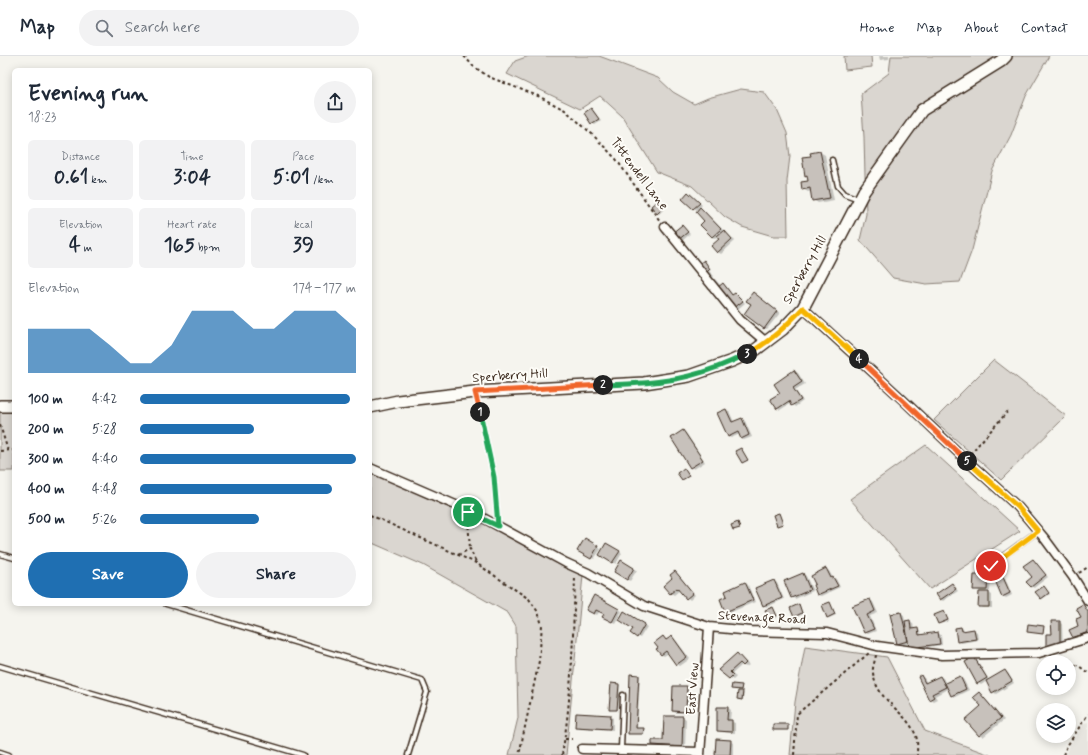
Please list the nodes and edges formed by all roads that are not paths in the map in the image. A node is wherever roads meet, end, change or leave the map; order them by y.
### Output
1 (1006, 56) edge
2 (832, 160) dead end
3 (860, 199) junction
4 (665, 227) road end
5 (803, 308) junction
6 (766, 342) junction
7 (0, 406) edge
8 (12, 406) edge
9 (372, 407) edge
10 (372, 469) edge
11 (1038, 531) junction
12 (0, 554) edge
13 (12, 557) edge
14 (991, 566) dead end
15 (1088, 601) edge
16 (173, 606) edge
17 (709, 627) junction
18 (1088, 638) edge
19 (0, 666) edge
20 (623, 695) dead end
21 (582, 749) dead end
22 (621, 749) junction
23 (0, 752) edge
24 (700, 754) edge
25 (9, 755) edge
26 (303, 755) edge
27 (408, 755) edge

1 - 3 street, Sperberry Hill
2 - 3 lane
3 - 5 street, Sperberry Hill
4 - 6 street, Tittendell Lane
5 - 6 street, Sperberry Hill
5 - 11 street
6 - 9 street, Sperberry Hill
7 - 8 street
10 - 17 street, Stevenage Road
11 - 14 lane
11 - 15 street
12 - 13 lane
16 - 27 lane
17 - 18 street, Stevenage Road
17 - 24 street, East View
19 - 26 lane
20 - 22 lane
21 - 22 street
22 - 24 street
23 - 25 lane

